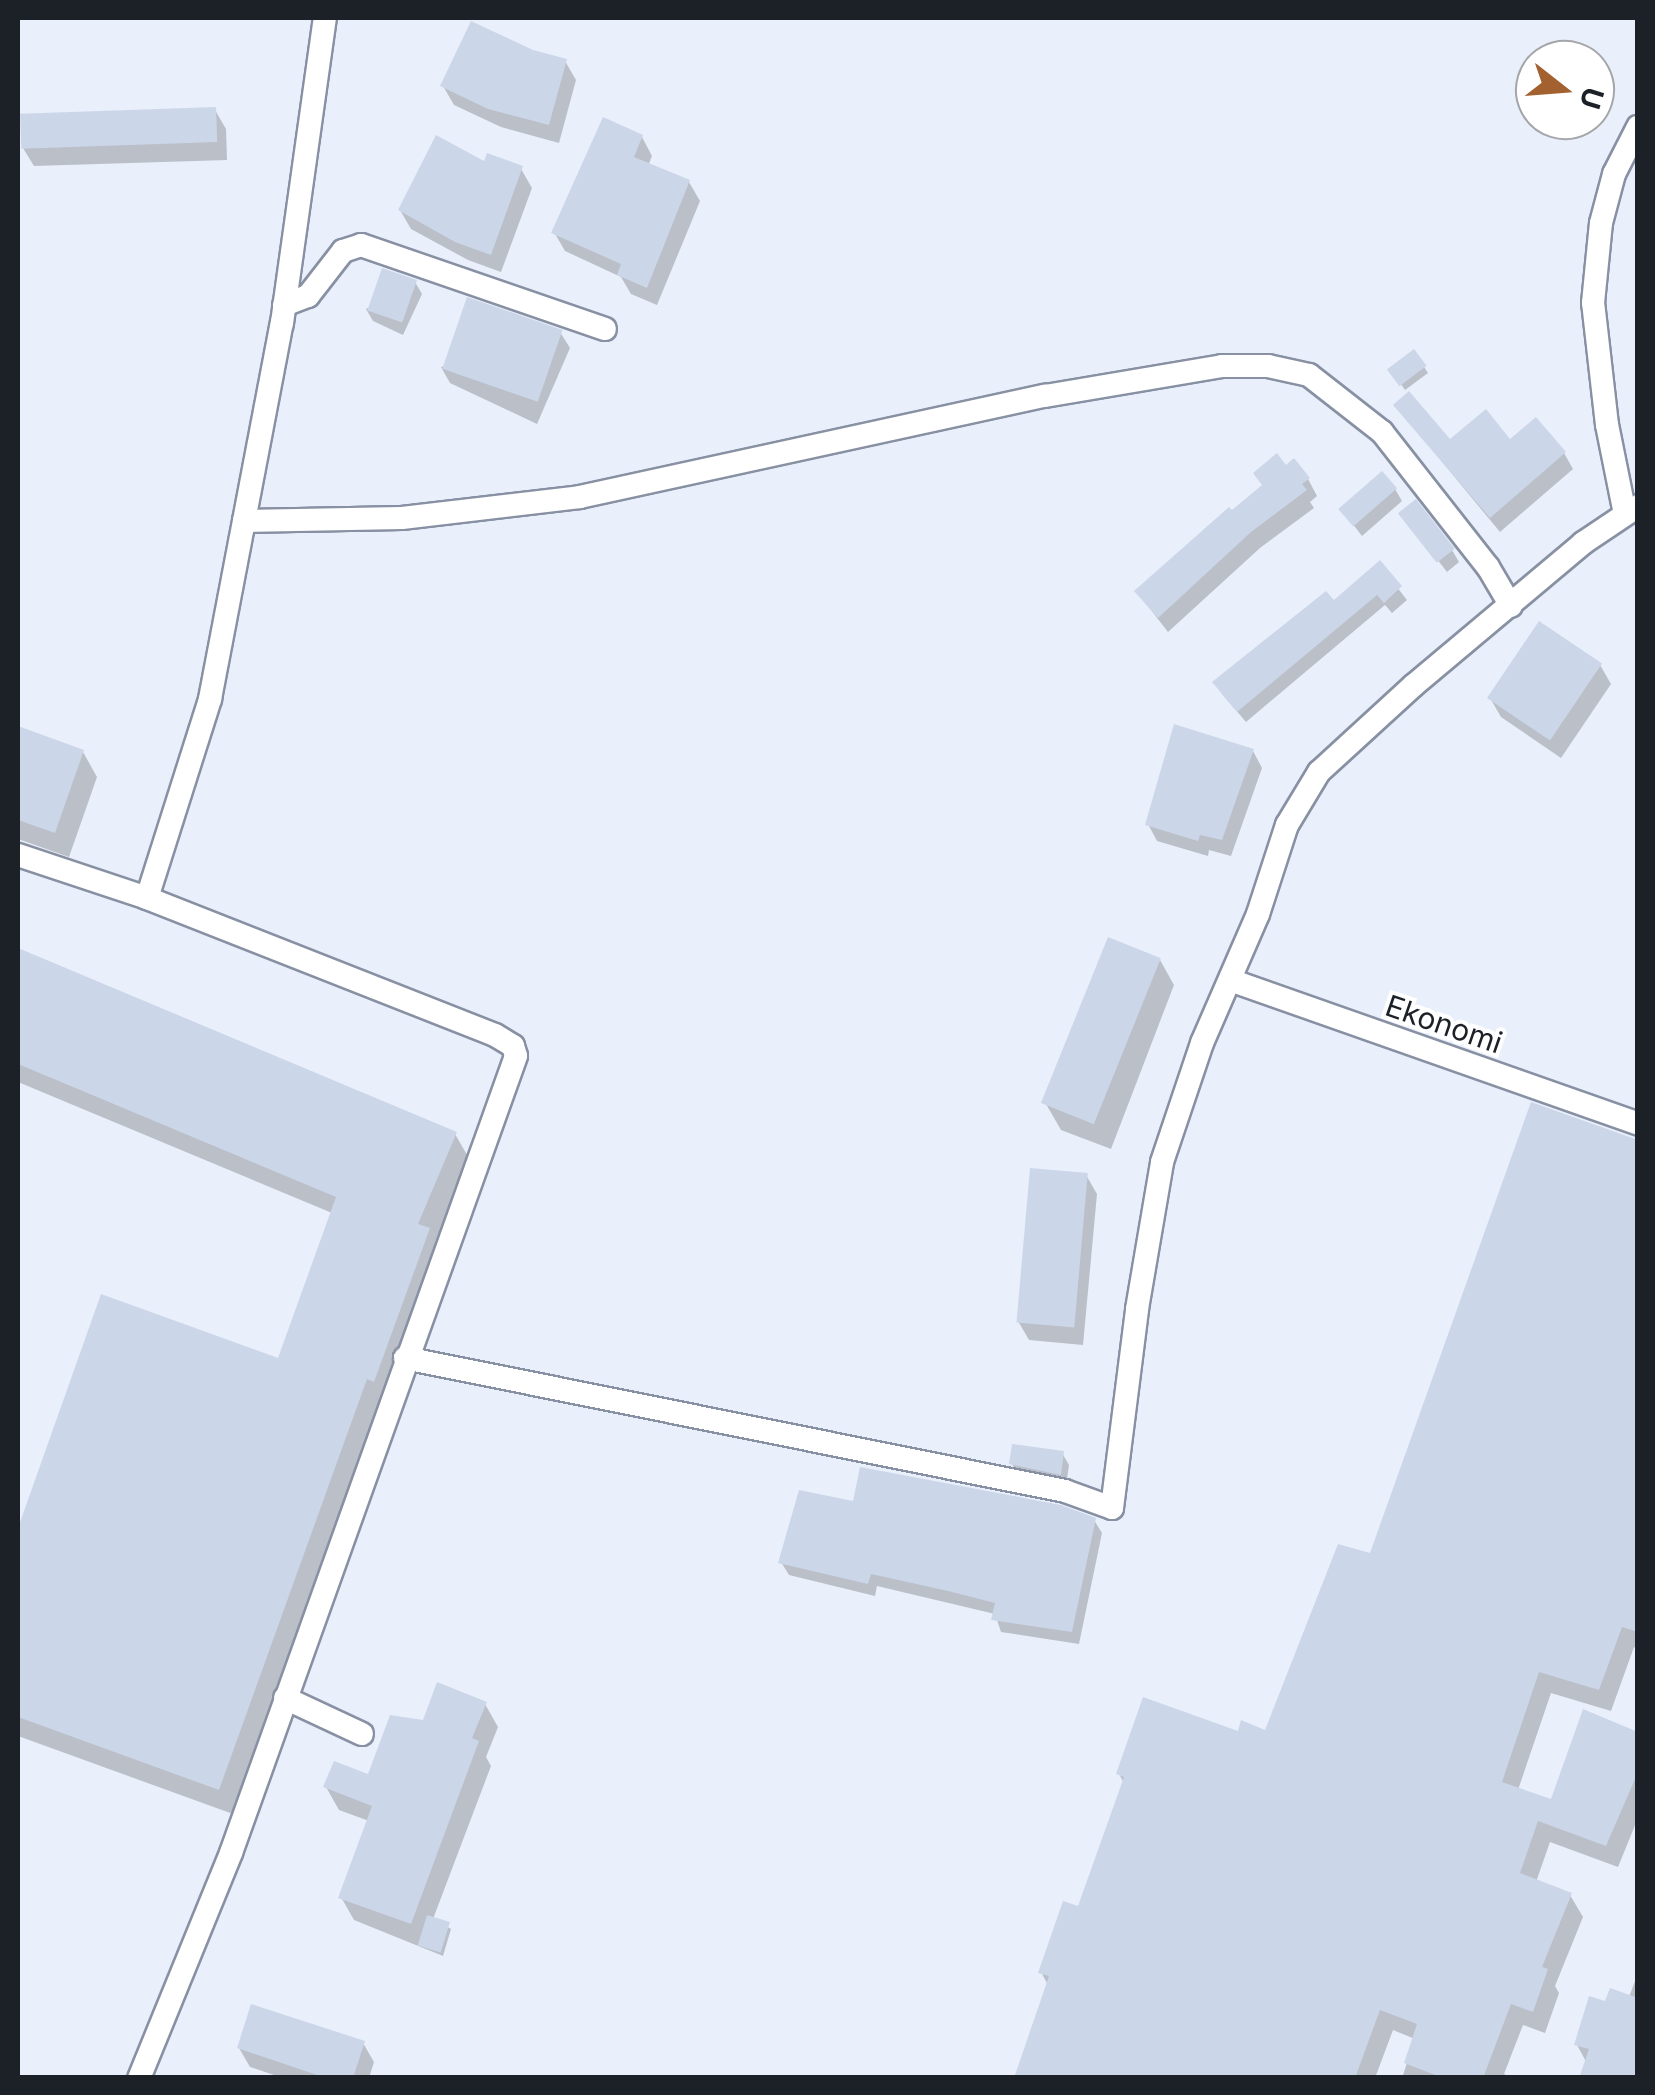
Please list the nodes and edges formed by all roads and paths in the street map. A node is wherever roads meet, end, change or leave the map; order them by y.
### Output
1 (325, 18) edge
2 (1638, 127) edge
3 (284, 305) junction
4 (605, 329) dead end
5 (1631, 510) edge
6 (244, 521) junction
7 (1511, 606) junction
8 (18, 854) edge
9 (147, 898) junction
10 (1230, 980) junction
11 (1638, 1124) edge
12 (405, 1358) junction
13 (285, 1698) junction
14 (362, 1734) dead end
15 (139, 2078) edge

1 - 3 street
2 - 5 street
3 - 4 street
3 - 6 street
5 - 7 street
6 - 7 street
6 - 9 street
7 - 10 street
8 - 9 street
9 - 12 street
10 - 11 street, Ekonomi
10 - 12 street
12 - 13 street
13 - 14 street
13 - 15 street

